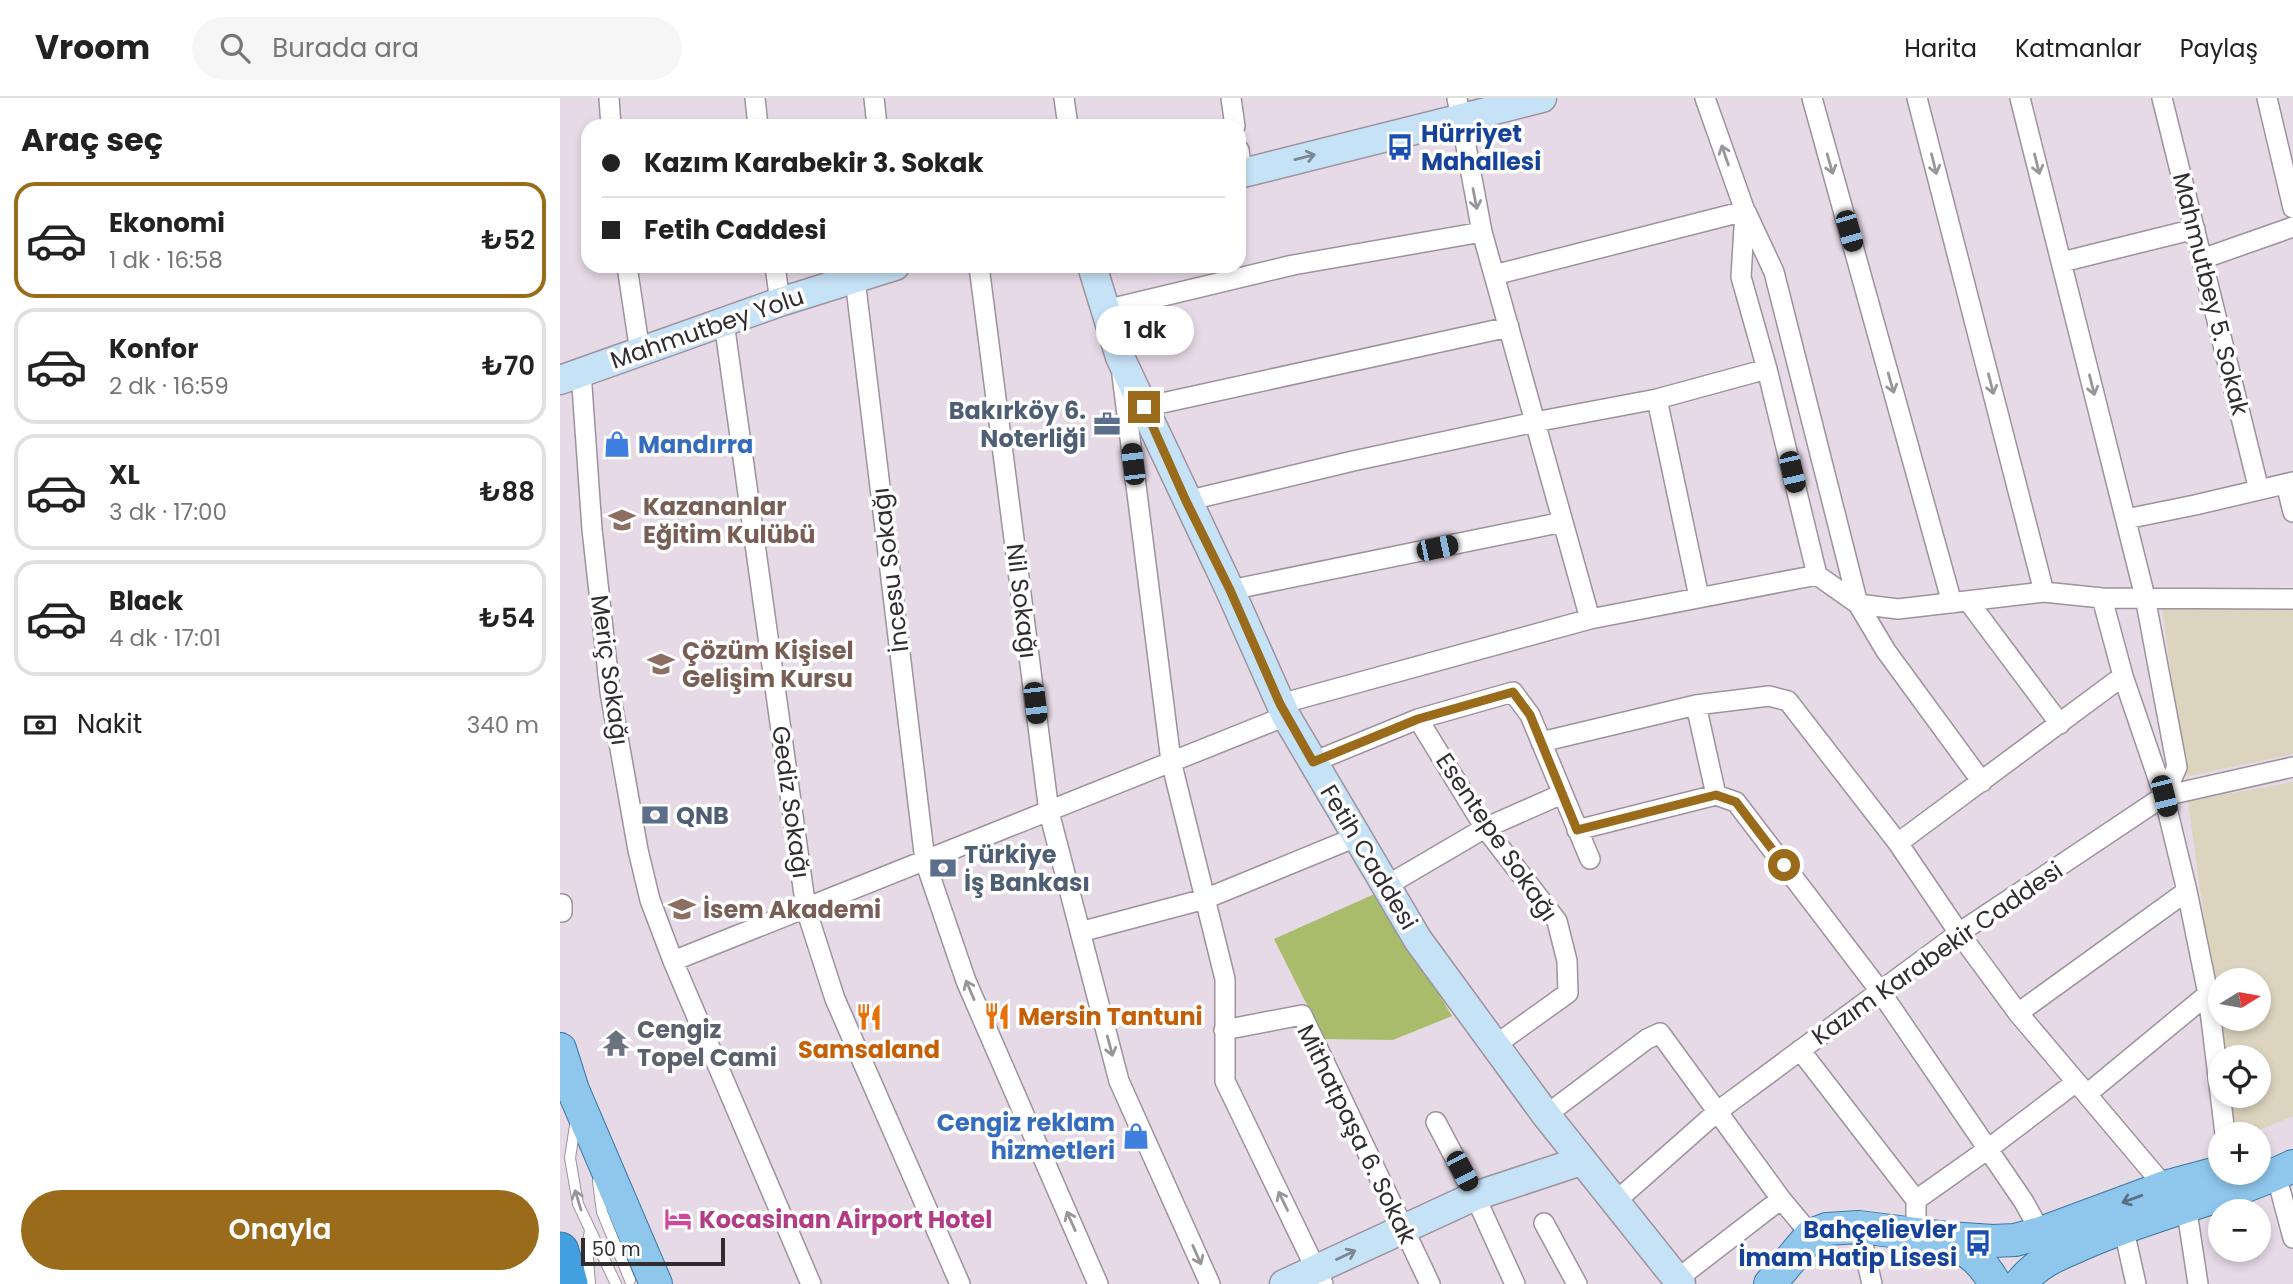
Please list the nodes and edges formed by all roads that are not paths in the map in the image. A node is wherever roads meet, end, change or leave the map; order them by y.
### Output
1 (609, 98) edge
2 (755, 98) edge
3 (874, 98) edge
4 (1064, 98) edge
5 (1231, 98) edge
6 (1542, 98) edge
7 (1705, 98) edge
8 (1812, 98) edge
9 (1917, 98) edge
10 (2020, 98) edge
11 (2162, 98) edge
12 (2267, 98) edge
13 (1459, 108) edge
14 (610, 119) edge
15 (757, 119) edge
16 (876, 119) edge
17 (1067, 119) edge
18 (1234, 119) edge
19 (1246, 163) edge
20 (2293, 208) edge
21 (1745, 211) junction
22 (2293, 228) edge
23 (2195, 229) junction
24 (1482, 232) junction
25 (2202, 259) junction
26 (2062, 262) junction
27 (628, 273) edge
28 (776, 273) edge
29 (873, 273) edge
30 (980, 273) edge
31 (1094, 273) edge
32 (1494, 275) junction
33 (855, 279) junction
34 (780, 302) junction
35 (1105, 310) junction
36 (724, 322) junction
37 (1509, 327) junction
38 (640, 352) junction
39 (1120, 357) junction
40 (1767, 369) junction
41 (571, 376) edge
42 (1657, 399) junction
43 (1144, 407) junction
44 (1535, 422) junction
45 (2290, 483) edge
46 (2259, 490) junction
47 (1186, 501) junction
48 (2293, 512) edge
49 (2126, 519) junction
50 (1563, 522) junction
51 (1816, 575) junction
52 (1230, 590) junction
53 (2044, 592) junction
54 (1699, 597) junction
55 (2145, 597) junction
56 (2102, 598) junction
57 (2293, 599) edge
58 (1960, 602) junction
59 (1858, 604) junction
60 (1590, 619) junction
61 (2123, 676) junction
62 (1696, 705) junction
63 (1283, 710) junction
64 (1418, 719) junction
65 (2060, 724) junction
66 (1541, 742) junction
67 (1171, 761) junction
68 (1313, 762) junction
69 (2293, 767) edge
70 (1982, 782) junction
71 (1562, 794) junction
72 (1716, 795) junction
73 (2164, 796) junction
74 (1049, 812) junction
75 (1485, 828) junction
76 (1577, 830) junction
77 (1356, 837) junction
78 (1898, 843) junction
79 (1590, 859) dead end
80 (925, 861) junction
81 (1386, 886) junction
82 (2187, 891) junction
83 (1205, 899) junction
84 (806, 909) junction
85 (1080, 932) junction
86 (1959, 933) junction
87 (673, 961) junction
88 (1880, 991) junction
89 (2208, 994) joint
90 (2018, 1013) junction
91 (1224, 1030) junction
92 (2212, 1031) edge
93 (1494, 1046) junction
94 (560, 1049) edge
95 (1800, 1051) junction
96 (2082, 1088) junction
97 (579, 1102) junction
98 (1718, 1111) junction
99 (1545, 1115) junction
100 (1436, 1122) dead end
101 (2224, 1122) edge
102 (2293, 1143) edge
103 (1988, 1149) junction
104 (1581, 1161) junction
105 (2276, 1167) edge
106 (2209, 1185) edge
107 (1475, 1196) junction
108 (2176, 1196) junction
109 (1781, 1199) junction
110 (1916, 1200) junction
111 (1615, 1202) junction
112 (1544, 1223) dead end
113 (2123, 1226) junction
114 (1858, 1227) junction
115 (1404, 1229) junction
116 (590, 1230) junction
117 (1916, 1234) junction
118 (1811, 1235) junction
119 (1948, 1238) junction
120 (2293, 1238) edge
121 (560, 1251) edge
122 (2037, 1266) edge
123 (1320, 1277) edge
124 (585, 1282) edge
125 (643, 1282) edge
126 (1679, 1282) edge
127 (616, 1284) edge
128 (811, 1284) edge
129 (960, 1284) edge
130 (1098, 1284) edge
131 (1210, 1284) edge
132 (1284, 1284) edge
133 (1430, 1284) edge
134 (1515, 1284) edge
135 (1577, 1284) edge
136 (1770, 1284) edge
137 (1872, 1284) edge
138 (1995, 1284) edge
139 (2136, 1284) edge
140 (2198, 1284) edge

1 - 14 street
2 - 15 street
3 - 16 street
4 - 17 street
5 - 18 street
6 - 13 street
21 -> 7 street
8 -> 58 street
9 -> 53 street
10 -> 26 street
11 - 23 street, Mahmutbey 5. Sokak
12 - 20 street
19 -> 13 street
13 -> 24 street
21 - 32 street
21 - 40 street
21 - 59 street
22 - 25 street
23 - 25 street, Mahmutbey 5. Sokak
23 - 26 street
24 - 32 street
24 - 35 street
25 - 46 street, Mahmutbey 5. Sokak
26 -> 49 street
27 - 38 street
28 - 34 street
29 - 33 street, Mahmutbey Yolu
30 - 74 street, Nil Sokağı
31 - 35 street, Fetih Caddesi
32 - 37 street
33 - 34 street, Mahmutbey Yolu
33 - 80 street, İncesu Sokağı
34 - 36 street, Mahmutbey Yolu
35 - 39 street, Fetih Caddesi
36 - 38 street, Mahmutbey Yolu
36 - 84 street, Gediz Sokağı
37 - 43 street
37 - 44 street
38 - 41 street, Mahmutbey Yolu
39 - 43 street, Fetih Caddesi
39 - 67 street
40 - 42 street
40 - 51 street
41 - 87 street, Meriç Sokağı
42 - 44 street
42 - 54 street
43 - 47 street, Fetih Caddesi
44 - 47 street
44 - 50 street
45 - 46 street
45 - 48 street
46 - 49 street
47 - 52 street, Fetih Caddesi
49 - 55 street
50 - 52 street
50 - 60 street
51 - 54 street
51 - 59 street
52 - 63 street, Fetih Caddesi
53 - 56 street
53 - 58 street
54 - 60 street
55 - 56 street
55 - 57 street
55 - 73 street
56 - 61 street
58 - 59 street
58 - 65 street
59 - 70 street
60 - 63 street
61 - 65 street
61 - 73 street
62 - 66 street
62 - 72 street
62 - 78 street
63 - 67 street
63 - 68 street, Fetih Caddesi
64 - 66 street
64 - 68 street
64 - 75 street, Esentepe Sokağı
65 - 70 street
66 - 71 street
67 - 74 street
67 - 83 street
68 - 77 street, Fetih Caddesi
69 - 73 street, Kazım Karabekir Caddesi
70 - 78 street
71 - 75 street
71 - 76 street
72 - 76 street
72 - 88 street
73 - 82 street
73 - 86 street, Kazım Karabekir Caddesi
74 - 80 street
74 - 85 street, Nil Sokağı
75 - 81 street
75 - 93 street, Esentepe Sokağı
76 - 79 street
77 - 81 street, Fetih Caddesi
77 - 83 street
78 - 86 street
80 - 84 street
130 -> 80 street, İncesu Sokağı
81 - 93 street, Fetih Caddesi
82 - 89 street
82 - 90 street
83 - 85 street
83 - 91 street
84 - 87 street
84 - 129 street, Gediz Sokağı
85 -> 131 street, Nil Sokağı
86 - 88 street, Kazım Karabekir Caddesi
86 - 90 street
87 - 128 street, Meriç Sokağı
88 - 95 street, Kazım Karabekir Caddesi
88 - 103 street
89 - 96 street
90 - 96 street
91 - 115 street, Mithatpaşa 6. Sokak
123 -> 91 street
92 - 101 street
93 - 99 street, Fetih Caddesi
94 - 97 main road
95 - 98 street, Kazım Karabekir Caddesi
95 - 110 street
96 - 103 street
96 - 108 street
116 -> 97 lane
97 - 125 main road
98 - 99 street
98 - 109 street
98 - 111 street, Kazım Karabekir Caddesi
99 - 104 street, Fetih Caddesi
100 - 107 street
102 - 105 main road
103 - 110 street
103 - 122 street
104 - 107 street
104 - 111 street, Fetih Caddesi
105 - 120 street
106 - 108 main road
107 - 115 street
107 - 134 street
108 - 113 main road
108 -> 122 main road
108 - 140 street
109 - 118 street
109 - 126 street
110 - 117 street
111 - 126 street, Fetih Caddesi
112 - 135 street
113 - 122 main road
113 - 139 street
114 - 117 main road
114 - 118 main road
114 - 137 street
123 -> 115 street
115 - 133 street, Mithatpaşa 6. Sokak
116 - 124 lane
116 - 127 lane
117 - 119 main road
118 - 136 main road
119 - 122 main road
119 - 138 main road
121 - 124 highway
123 - 132 street

